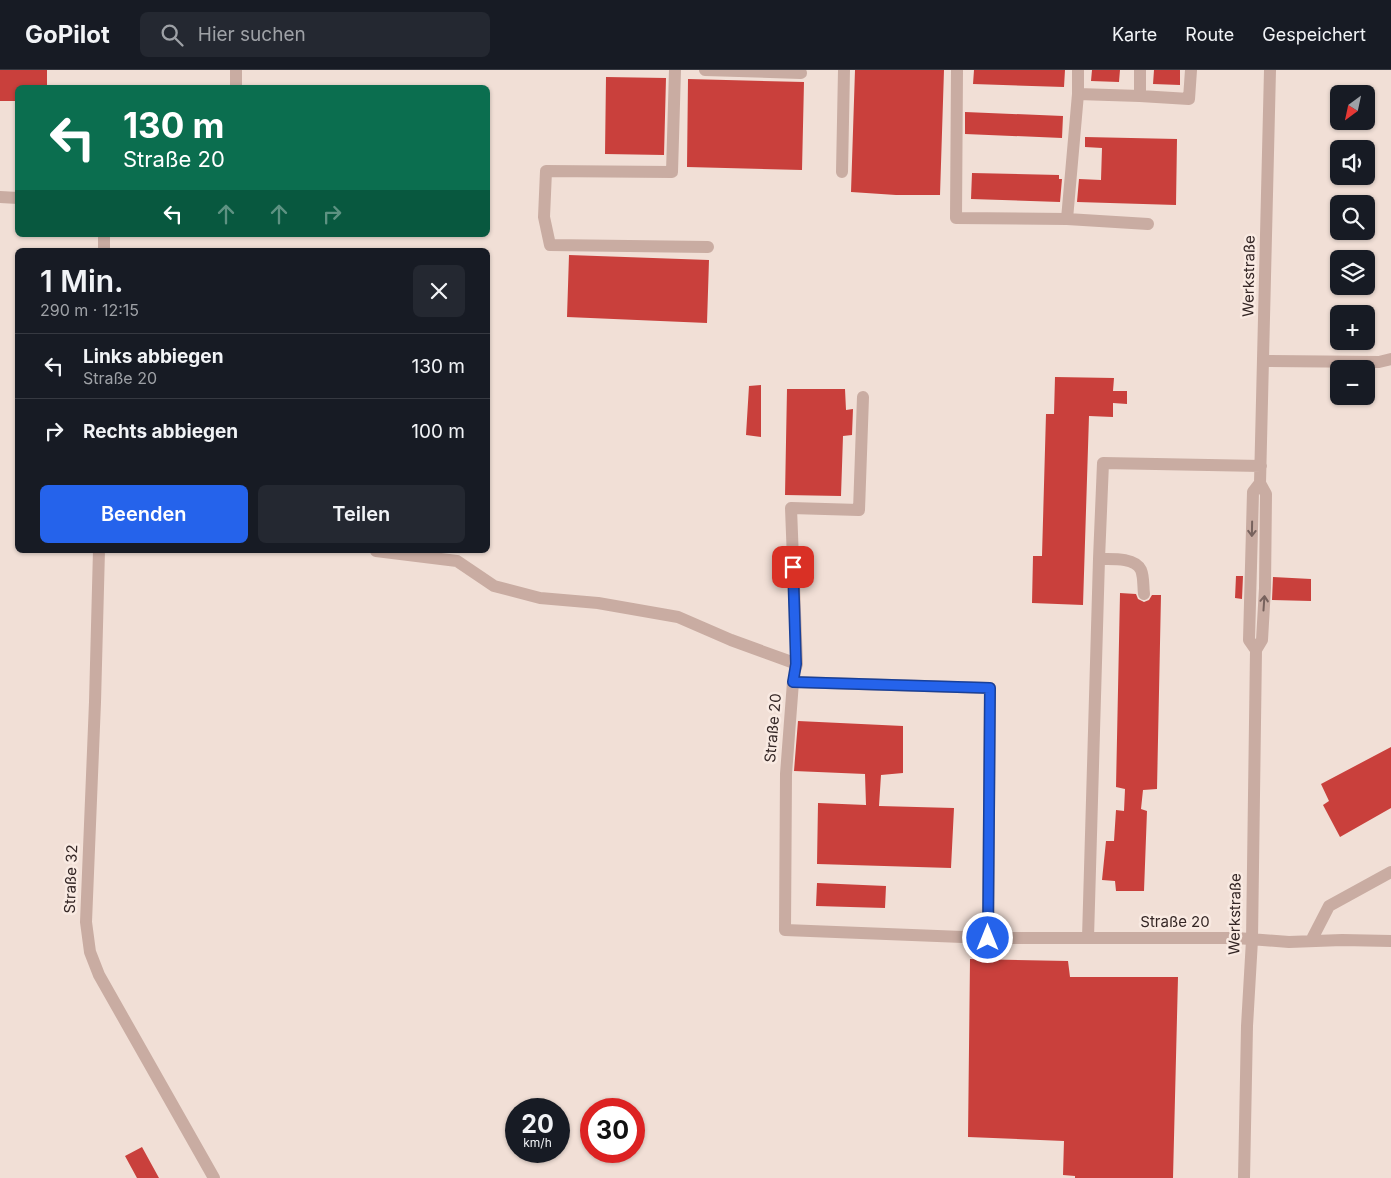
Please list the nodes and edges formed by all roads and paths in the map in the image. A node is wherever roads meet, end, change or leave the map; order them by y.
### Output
1 (236, 70) edge
2 (675, 70) edge
3 (704, 70) edge
4 (844, 70) edge
5 (957, 70) edge
6 (1078, 70) edge
7 (1140, 70) edge
8 (1191, 70) edge
9 (1270, 70) edge
10 (801, 73) dead end
11 (236, 85) edge
12 (1078, 94) junction
13 (1140, 96) junction
14 (842, 172) dead end
15 (0, 197) edge
16 (15, 198) edge
17 (1067, 219) junction
18 (1148, 224) dead end
19 (708, 247) dead end
20 (1391, 358) edge
21 (1263, 361) junction
22 (863, 397) dead end
23 (1261, 466) junction
24 (99, 553) edge
25 (392, 553) edge
26 (1099, 560) junction
27 (1144, 594) dead end
28 (796, 664) junction
29 (793, 682) junction
30 (1391, 872) edge
31 (988, 938) junction
32 (1088, 938) junction
33 (1252, 940) junction
34 (1311, 941) junction
35 (1391, 941) edge
36 (214, 1178) edge
37 (1244, 1178) edge

1 - 11 street
2 - 19 street
3 - 10 street
4 - 14 street
5 - 17 street
6 - 12 street
7 - 13 street
8 - 13 street
9 - 21 street, Werkstraße
12 - 13 street
12 - 17 street
15 - 16 street
17 - 18 street
20 - 21 street
21 - 23 street, Werkstraße
22 - 28 street
23 - 26 street
23 - 33 street, Werkstraße
24 - 36 street, Straße 32
25 - 28 street
26 - 27 street
26 - 32 street
28 - 29 street
29 - 31 street, Straße 20
29 - 31 street, Straße 20
30 - 34 street
31 - 32 street, Straße 20
32 - 33 street, Straße 20
33 - 34 street, Straße 20
33 - 37 street, Werkstraße
34 - 35 street, Straße 20

